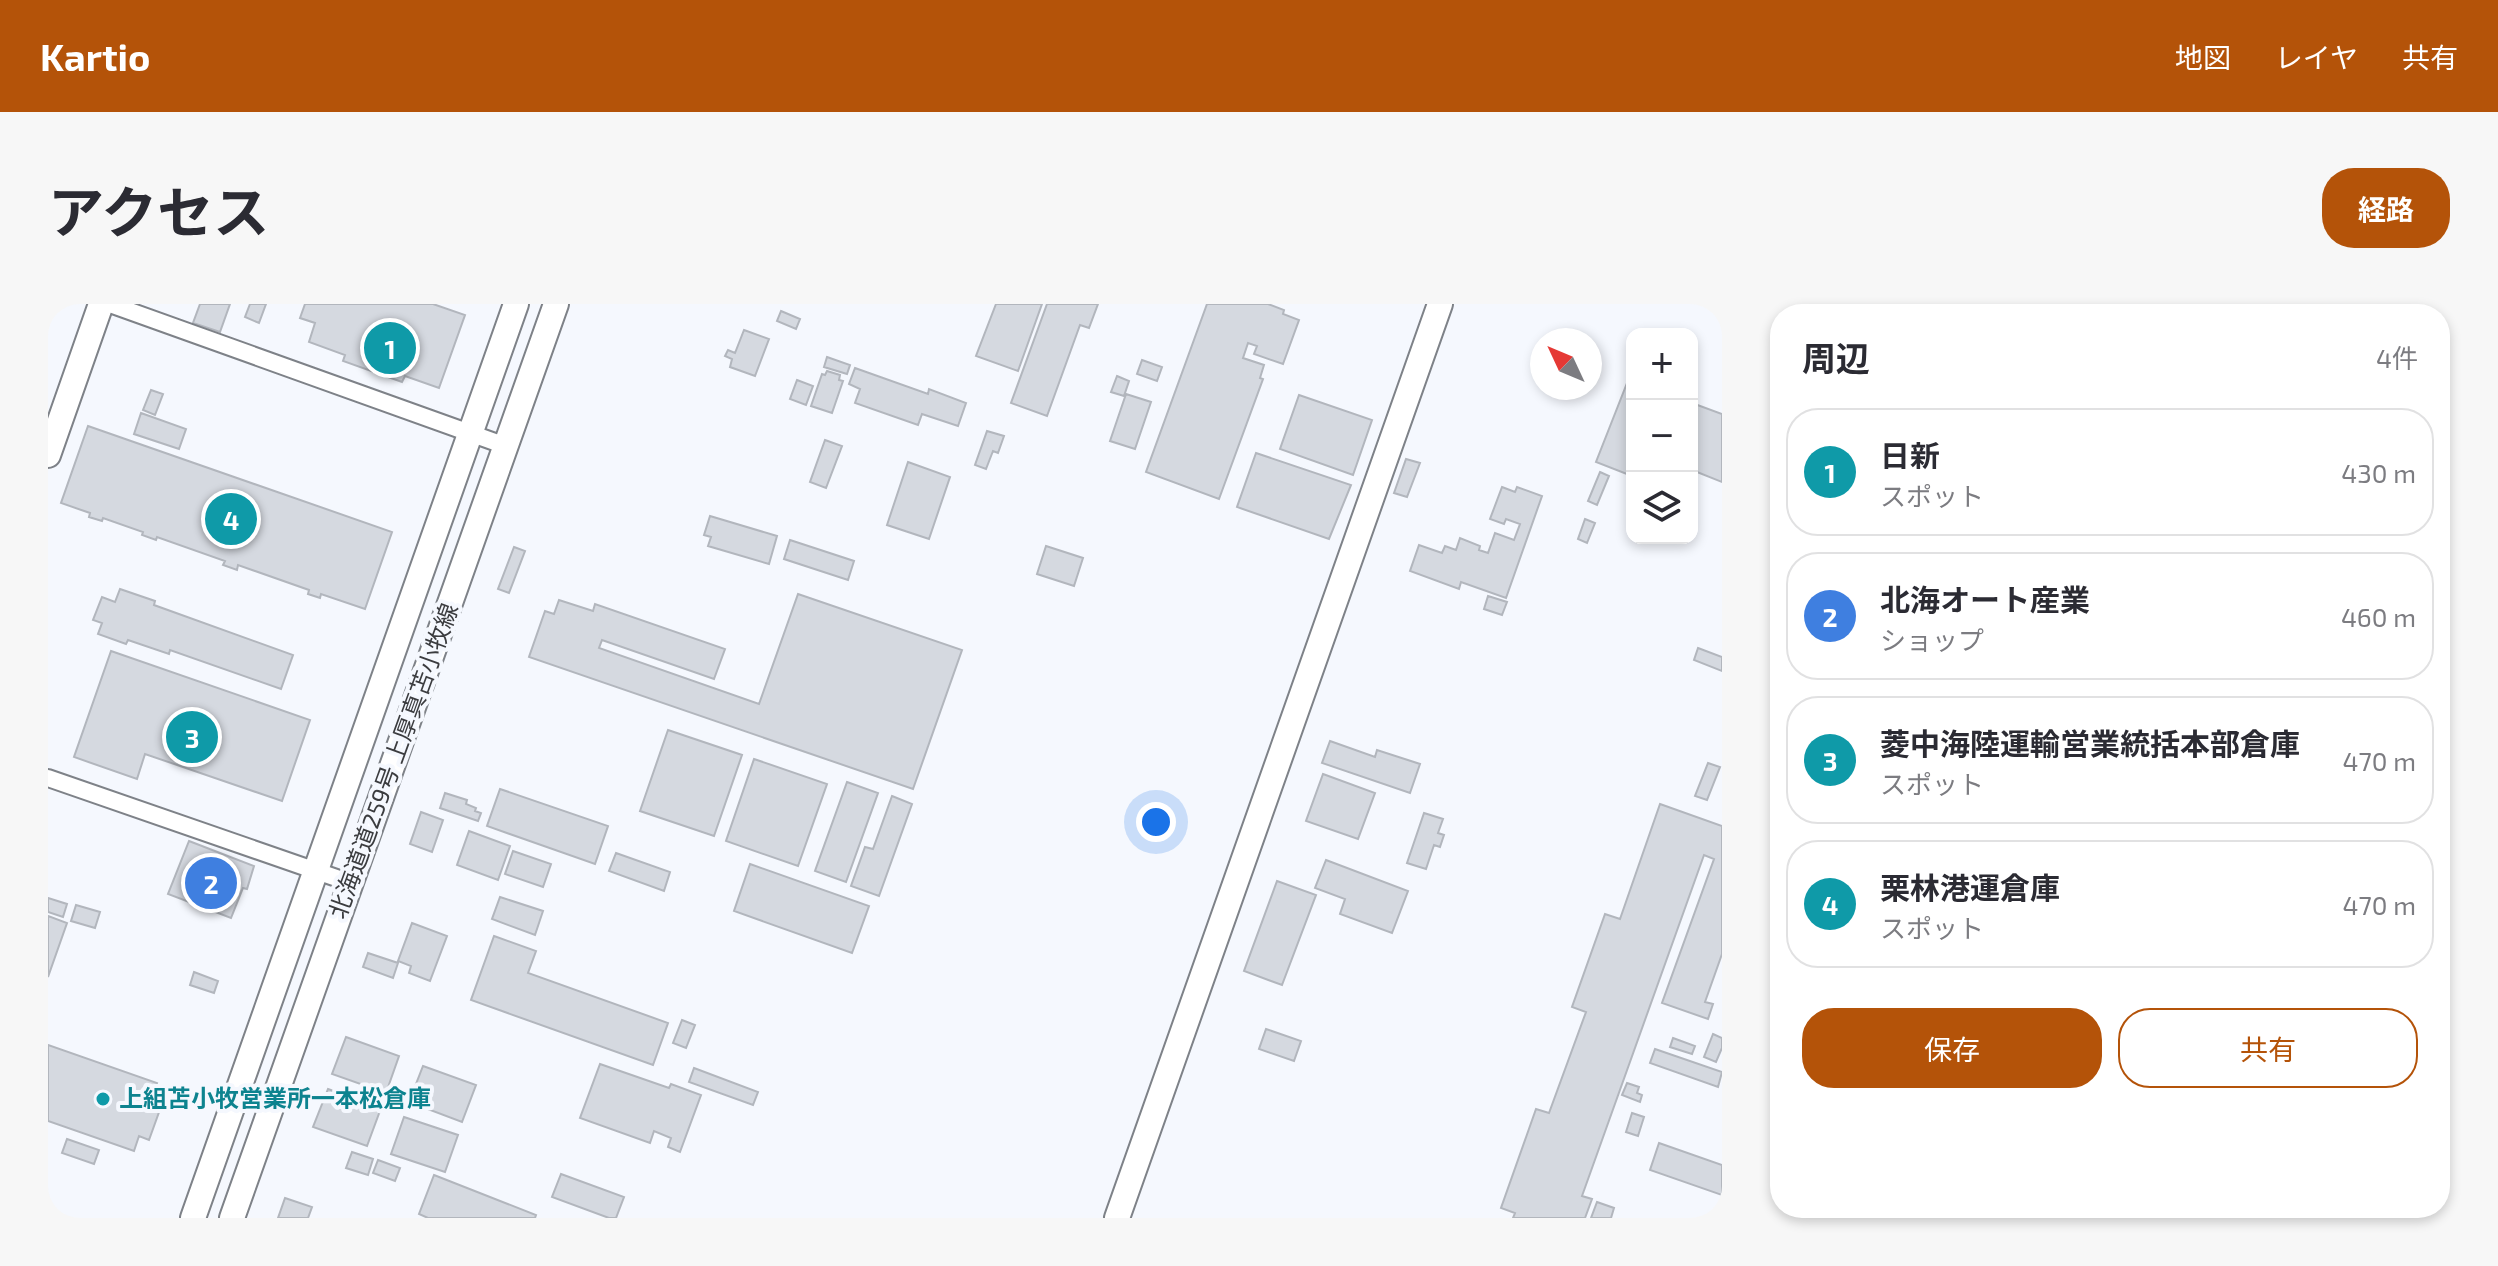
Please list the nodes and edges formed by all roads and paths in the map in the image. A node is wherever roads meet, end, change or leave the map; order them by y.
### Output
1 (101, 304) edge
2 (110, 304) edge
3 (516, 304) edge
4 (556, 304) edge
5 (1440, 304) edge
6 (471, 434) junction
7 (506, 446) junction
8 (48, 455) edge
9 (48, 778) edge
10 (316, 871) junction
11 (351, 883) junction
12 (193, 1218) edge
13 (232, 1218) edge
14 (1117, 1218) edge

1 - 8 main road
2 - 6 street
3 - 6 main road, 北海道道259号 上厚真苫小牧線
4 - 7 main road, 北海道道259号 上厚真苫小牧線
5 - 14 main road
6 - 7 street
6 - 10 main road, 北海道道259号 上厚真苫小牧線
7 - 11 main road, 北海道道259号 上厚真苫小牧線
9 - 10 street
10 - 11 street
10 - 12 main road, 北海道道259号 上厚真苫小牧線
11 - 13 main road, 北海道道259号 上厚真苫小牧線

